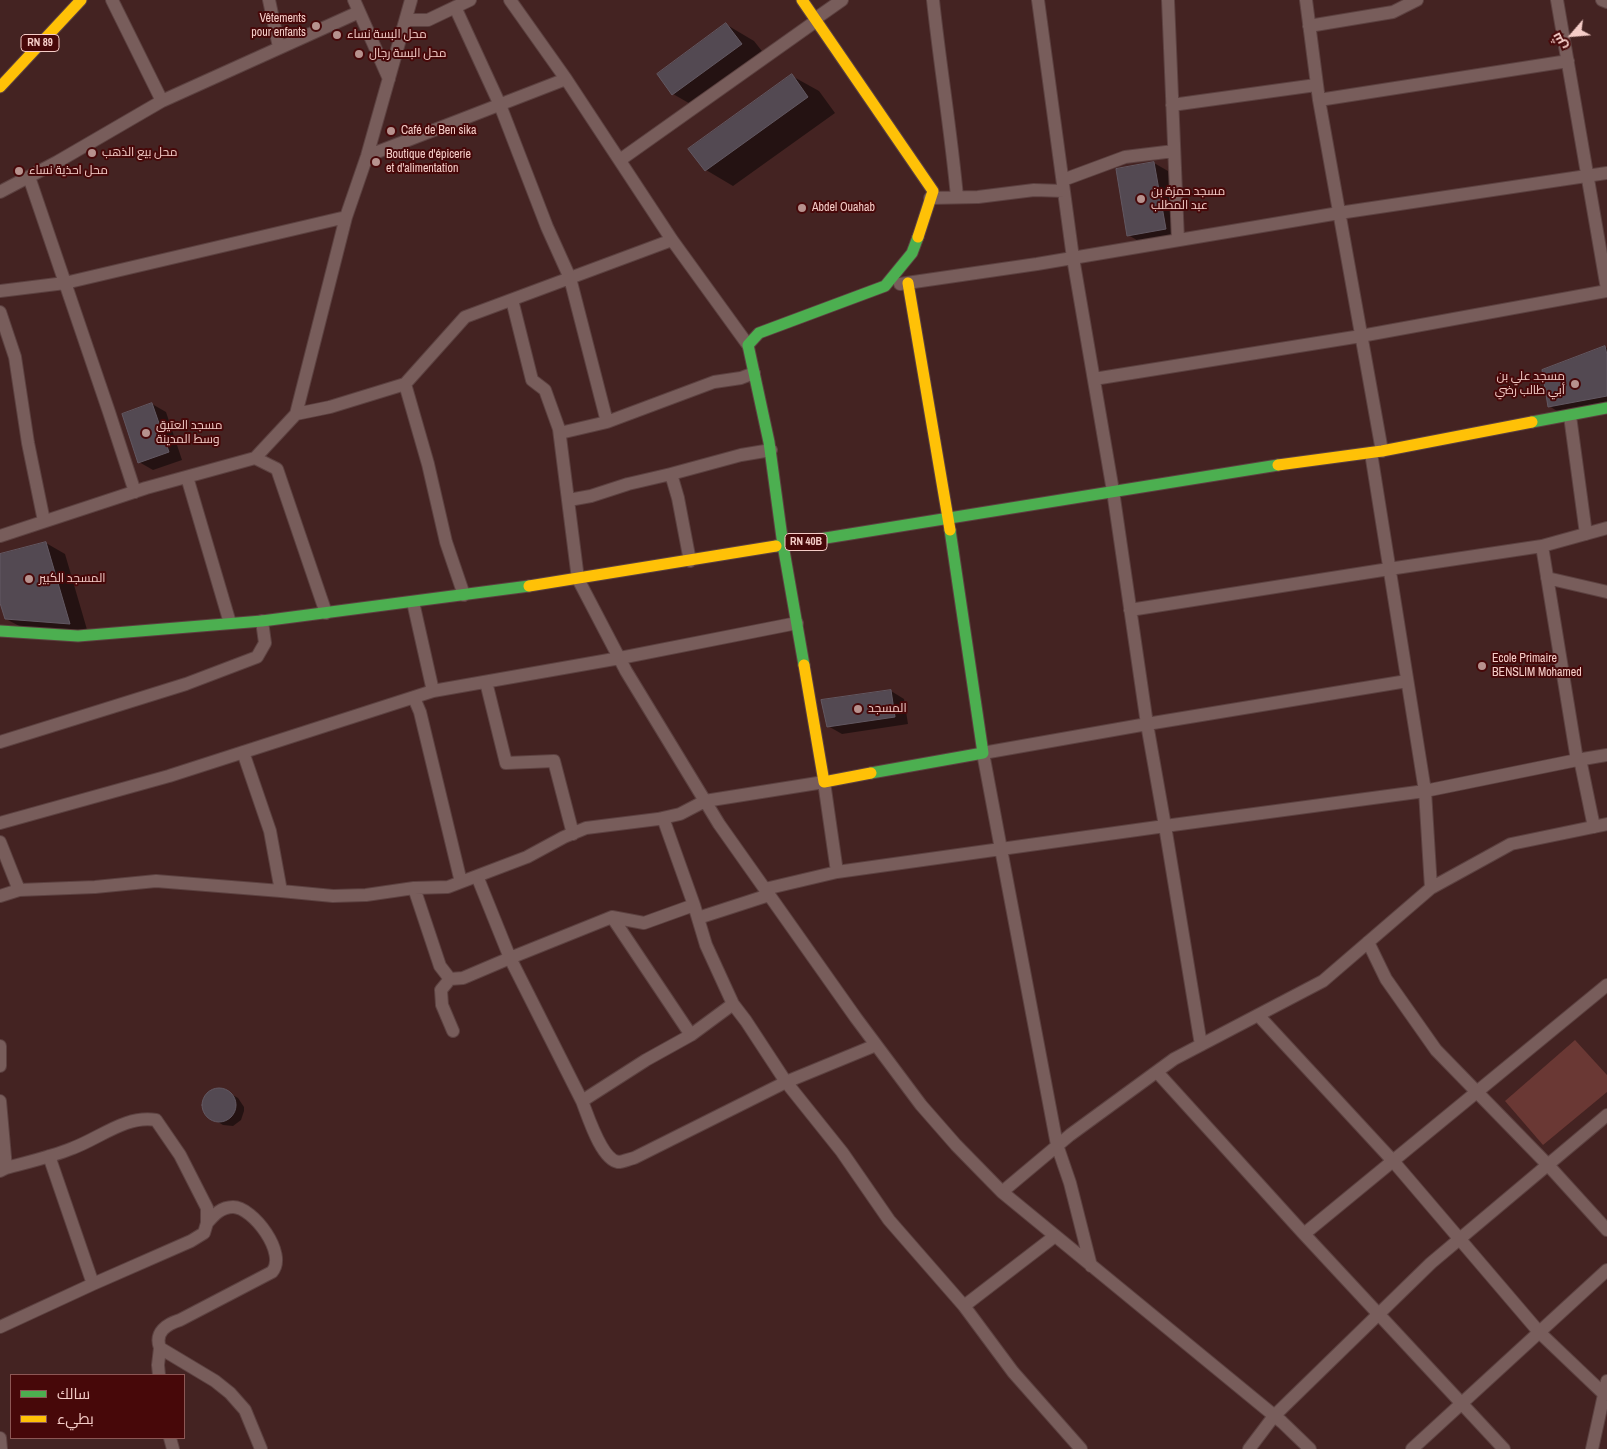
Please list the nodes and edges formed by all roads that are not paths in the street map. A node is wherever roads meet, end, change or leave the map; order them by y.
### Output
1 (81, 0) edge
2 (112, 0) edge
3 (269, 0) edge
4 (411, 0) edge
5 (470, 0) edge
6 (510, 0) edge
7 (802, 0) edge
8 (842, 0) edge
9 (934, 0) edge
10 (1038, 0) edge
11 (1168, 0) edge
12 (1306, 0) edge
13 (1417, 0) edge
14 (1557, 0) edge
15 (1602, 0) edge
16 (1607, 2) edge
17 (357, 6) edge
18 (454, 7) junction
19 (406, 20) junction
20 (816, 20) junction
21 (1309, 26) junction
22 (279, 48) junction
23 (1568, 60) junction
24 (389, 79) junction
25 (566, 79) junction
26 (1316, 85) junction
27 (0, 87) edge
28 (1319, 100) junction
29 (162, 101) junction
30 (500, 105) junction
31 (1172, 105) junction
32 (1174, 151) junction
33 (367, 156) junction
34 (620, 160) junction
35 (1607, 173) edge
36 (28, 177) junction
37 (1587, 177) junction
38 (1064, 186) junction
39 (0, 192) edge
40 (930, 198) junction
41 (957, 198) junction
42 (1339, 213) junction
43 (346, 217) junction
44 (672, 240) junction
45 (1178, 240) junction
46 (1073, 258) junction
47 (570, 278) junction
48 (65, 283) junction
49 (908, 283) junction
50 (885, 286) junction
51 (1607, 290) edge
52 (0, 291) edge
53 (512, 300) junction
54 (0, 312) edge
55 (1361, 336) junction
56 (748, 345) junction
57 (754, 373) junction
58 (1094, 380) junction
59 (404, 384) junction
60 (1607, 408) edge
61 (296, 414) junction
62 (1570, 416) junction
63 (607, 422) junction
64 (560, 433) junction
65 (771, 450) junction
66 (1376, 452) junction
67 (255, 458) junction
68 (671, 474) junction
69 (187, 477) junction
70 (1113, 491) junction
71 (135, 492) junction
72 (569, 500) junction
73 (948, 519) junction
74 (44, 521) junction
75 (1607, 528) edge
76 (1586, 534) junction
77 (0, 536) edge
78 (783, 545) junction
79 (1542, 546) junction
80 (690, 561) junction
81 (1389, 568) junction
82 (1547, 578) junction
83 (578, 579) junction
84 (1607, 592) edge
85 (464, 595) junction
86 (413, 602) junction
87 (1130, 610) junction
88 (326, 613) junction
89 (262, 621) junction
90 (230, 623) junction
91 (797, 623) junction
92 (0, 632) edge
93 (620, 658) junction
94 (1407, 681) junction
95 (486, 682) junction
96 (433, 691) junction
97 (414, 698) junction
98 (1147, 724) junction
99 (0, 742) edge
100 (243, 752) junction
101 (983, 753) junction
102 (1607, 755) edge
103 (1579, 760) junction
104 (824, 782) junction
105 (1425, 791) junction
106 (705, 801) junction
107 (663, 818) junction
108 (0, 823) edge
109 (1607, 824) edge
110 (1165, 826) junction
111 (1594, 827) junction
112 (573, 834) junction
113 (0, 842) edge
114 (1001, 849) junction
115 (837, 872) junction
116 (477, 876) junction
117 (460, 882) junction
118 (414, 888) junction
119 (1431, 888) junction
120 (19, 890) junction
121 (281, 891) junction
122 (767, 892) junction
123 (0, 896) edge
124 (694, 905) junction
125 (612, 917) junction
126 (698, 918) junction
127 (1368, 942) junction
128 (510, 958) junction
129 (450, 979) junction
130 (1605, 988) edge
131 (733, 1004) junction
132 (1258, 1015) junction
133 (454, 1031) dead end
134 (691, 1035) junction
135 (876, 1045) junction
136 (1201, 1045) junction
137 (0, 1048) edge
138 (0, 1066) edge
139 (1157, 1072) junction
140 (786, 1082) junction
141 (1478, 1092) junction
142 (0, 1101) edge
143 (582, 1101) junction
144 (1607, 1115) edge
145 (1057, 1146) junction
146 (49, 1156) junction
147 (1393, 1161) junction
148 (1548, 1165) junction
149 (3, 1169) edge
150 (1002, 1192) junction
151 (207, 1223) junction
152 (1607, 1230) edge
153 (1304, 1234) junction
154 (1055, 1236) junction
155 (1459, 1239) junction
156 (1091, 1266) junction
157 (1607, 1270) edge
158 (93, 1284) junction
159 (964, 1306) junction
160 (1379, 1314) junction
161 (0, 1327) edge
162 (1539, 1332) junction
163 (160, 1348) junction
164 (159, 1374) edge
165 (1607, 1381) edge
166 (1605, 1396) junction
167 (1461, 1404) junction
168 (1274, 1416) junction
169 (0, 1438) edge
170 (1, 1449) edge
171 (261, 1449) edge
172 (1081, 1449) edge
173 (1249, 1449) edge
174 (1310, 1449) edge
175 (1412, 1449) edge
176 (1504, 1449) edge
177 (1592, 1449) edge

1 - 27 main road, RN 89
2 - 29 street
3 - 22 street
4 - 19 street
5 - 18 street
6 - 25 street
7 - 20 main road
8 - 20 street
9 - 41 street
10 - 38 street
11 - 31 street
12 - 21 street
13 - 21 street
14 - 23 street
15 - 16 street
17 - 22 street
17 - 24 street
18 - 19 street
18 - 30 street
19 - 24 street
20 - 34 street
20 - 40 main road
21 - 26 street
22 - 29 street
23 - 28 street
23 - 37 street
24 - 33 street
25 - 30 street
25 - 34 street
26 - 28 street
26 - 31 street
28 - 42 street
29 - 36 street
30 - 33 street
30 - 47 street
31 - 32 street
32 - 38 street
32 - 45 street
33 - 43 street
34 - 44 street
35 - 37 street
36 - 39 street
36 - 48 street
37 - 42 street
37 - 51 street
38 - 41 street
38 - 46 street
40 - 41 street
40 - 50 main road
42 - 45 street
42 - 55 street
43 - 48 street
43 - 61 street
44 - 47 street
44 - 56 street
45 - 46 street
46 - 49 street
46 - 58 street
47 - 53 street
47 - 63 street
48 - 52 street
48 - 71 street
49 - 50 street
49 - 73 main road
50 - 56 main road
51 - 55 street
53 - 59 street
53 - 64 street
54 - 74 street
55 - 58 street
55 - 66 street
56 - 57 main road
57 - 63 street
57 - 65 main road
58 - 70 street
59 - 61 street
59 - 85 street
60 - 62 main road, RN 40B
61 - 67 street
62 - 66 main road, RN 40B
62 - 76 street
63 - 64 street
64 - 72 street
65 - 68 street
65 - 78 main road
66 - 70 main road, RN 40B
66 - 81 street
67 - 69 street
67 - 88 street
68 - 72 street
68 - 80 street
69 - 71 street
69 - 90 street
70 - 73 main road, RN 40B
70 - 87 street
71 - 74 street
72 - 83 street
73 - 78 main road, RN 40B
73 - 101 main road
74 - 77 street
75 - 76 street
76 - 79 street
78 - 80 main road, RN 40B
78 - 91 main road
79 - 81 street
79 - 82 street
80 - 83 main road, RN 40B
81 - 87 street
81 - 94 street
82 - 84 street
82 - 103 street
83 - 85 main road, RN 40B
83 - 93 street
85 - 86 main road, RN 40B
86 - 88 main road, RN 40B
86 - 96 street
87 - 98 street
88 - 89 main road, RN 40B
89 - 90 main road, RN 40B
89 - 99 street
90 - 92 main road, RN 40B
91 - 93 street
91 - 104 main road
93 - 95 street
93 - 106 street
94 - 98 street
94 - 105 street
95 - 96 street
95 - 112 street
96 - 97 street
97 - 100 street
97 - 117 street
98 - 101 street
98 - 110 street
100 - 108 street
100 - 121 street
101 - 104 main road
101 - 114 street
102 - 103 street
103 - 105 street
103 - 111 street
104 - 106 street
104 - 115 street
105 - 110 street
105 - 119 street
106 - 107 street
106 - 122 street
107 - 112 street
107 - 124 street
109 - 111 street
110 - 114 street
110 - 136 street
111 - 119 street
112 - 116 street
113 - 120 street
114 - 115 street
114 - 145 street
115 - 122 street
116 - 117 street
116 - 128 street
117 - 118 street
118 - 121 street
118 - 129 street
119 - 127 street
120 - 121 street
120 - 123 street
122 - 126 street
122 - 135 street
124 - 125 street
124 - 126 street
125 - 128 street
125 - 134 street
126 - 131 street
127 - 132 street
127 - 141 street
128 - 129 street
128 - 143 street
129 - 133 street
130 - 141 street
131 - 134 street
131 - 140 street
132 - 136 street
132 - 147 street
134 - 143 street
135 - 140 street
135 - 150 street
136 - 139 street
137 - 138 street
139 - 145 street
139 - 153 street
140 - 143 street
140 - 159 street
141 - 147 street
141 - 148 street
142 - 149 street
144 - 148 street
145 - 150 street
145 - 156 street
146 - 149 street
146 - 151 street
146 - 158 street
147 - 153 street
147 - 155 street
148 - 152 street
148 - 155 street
150 - 154 street
151 - 158 street
151 - 163 street
153 - 160 street
154 - 156 street
154 - 159 street
155 - 160 street
155 - 162 street
156 - 168 street
157 - 162 street
158 - 161 street
159 - 172 street
160 - 167 street
160 - 168 street
162 - 166 street
162 - 167 street
163 - 164 street
163 - 171 street
165 - 166 street
166 - 177 street
167 - 175 street
167 - 176 street
168 - 173 street
168 - 174 street
169 - 170 street

